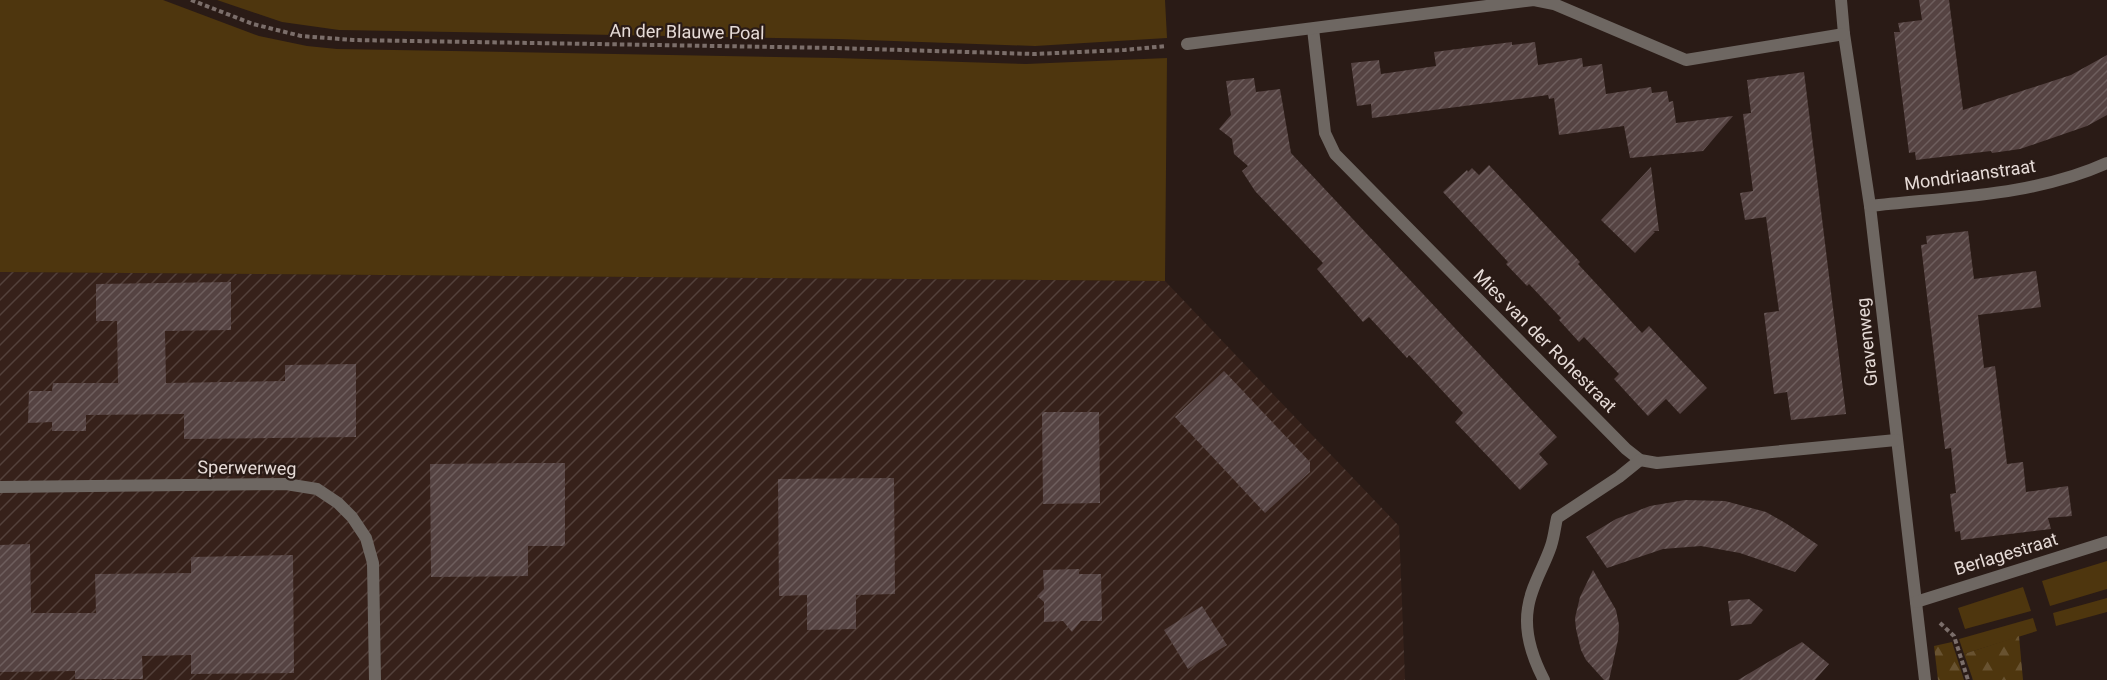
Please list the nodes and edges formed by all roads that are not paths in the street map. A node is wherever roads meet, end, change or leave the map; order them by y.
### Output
1 (1841, 0) edge
2 (1313, 29) junction
3 (1844, 34) junction
4 (1188, 44) road end
5 (2107, 163) edge
6 (1870, 206) junction
7 (1896, 440) junction
8 (1640, 460) junction
9 (0, 487) edge
10 (2107, 542) edge
11 (1916, 602) junction
12 (375, 680) edge
13 (1544, 680) edge
14 (1924, 680) edge

1 - 3 street, Gravenweg
2 - 3 street
2 - 4 street
2 - 8 street, Mies van der Rohestraat
3 - 6 street, Gravenweg
5 - 6 street, Mondriaanstraat
6 - 7 street, Gravenweg
7 - 8 street
7 - 11 street, Gravenweg
8 - 13 street
9 - 12 street, Sperwerweg
10 - 11 street, Berlagestraat
11 - 14 street, Gravenweg

